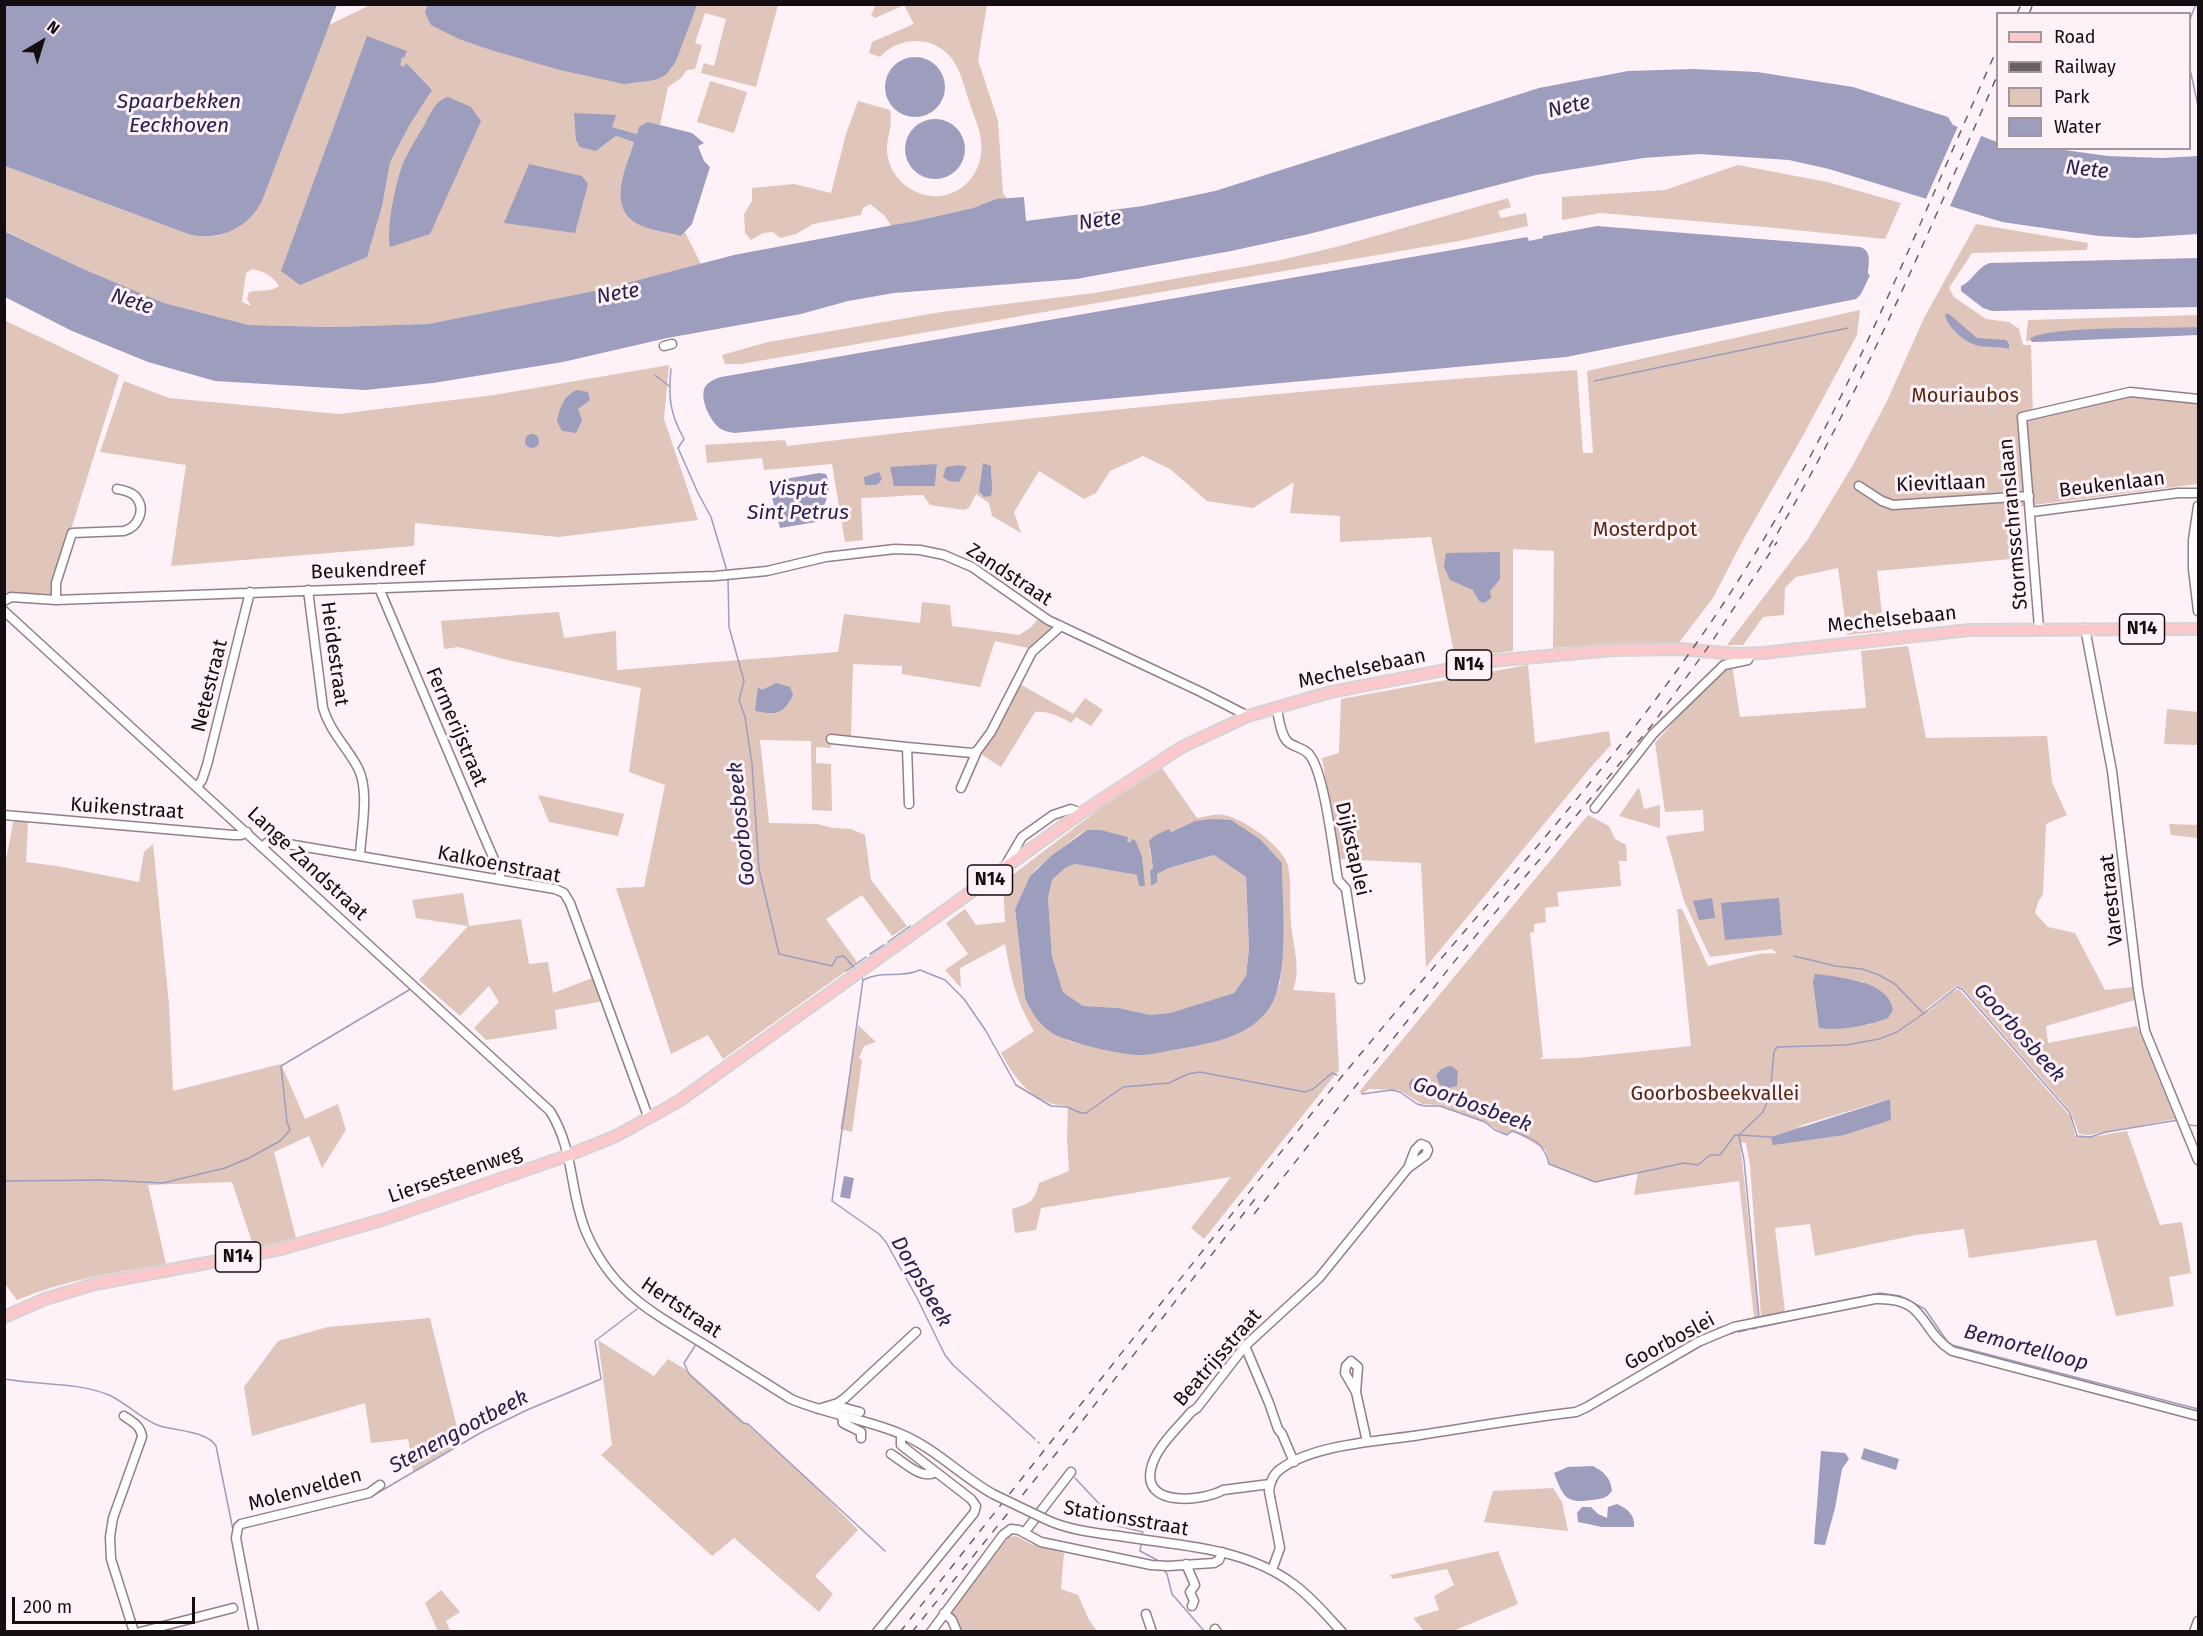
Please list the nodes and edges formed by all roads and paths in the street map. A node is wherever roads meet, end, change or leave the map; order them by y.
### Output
1 (2199, 399) edge
2 (1859, 486) dead end
3 (117, 489) dead end
4 (2196, 491) edge
5 (2029, 496) junction
6 (2199, 506) edge
7 (2031, 512) junction
8 (734, 575) joint
9 (379, 588) junction
10 (308, 590) junction
11 (250, 592) junction
12 (56, 600) junction
13 (4, 601) edge
14 (4, 611) edge
15 (2199, 611) edge
16 (1061, 626) junction
17 (2039, 628) junction
18 (2085, 628) junction
19 (2199, 629) edge
20 (1750, 654) junction
21 (1276, 706) junction
22 (1248, 716) junction
23 (831, 739) dead end
24 (907, 747) junction
25 (977, 752) junction
26 (197, 787) junction
27 (961, 788) dead end
28 (909, 804) dead end
29 (1595, 808) dead end
30 (1081, 813) junction
31 (4, 815) edge
32 (247, 832) junction
33 (263, 846) junction
34 (360, 856) junction
35 (1002, 872) junction
36 (500, 880) junction
37 (873, 963) joint
38 (1360, 979) dead end
39 (649, 1119) junction
40 (569, 1155) junction
41 (2199, 1160) edge
42 (1408, 1168) dead end
43 (4, 1317) edge
44 (916, 1332) dead end
45 (1245, 1346) junction
46 (1356, 1392) dead end
47 (834, 1405) junction
48 (817, 1409) junction
49 (860, 1412) dead end
50 (124, 1416) dead end
51 (842, 1416) junction
52 (2199, 1416) edge
53 (901, 1434) junction
54 (861, 1438) dead end
55 (1367, 1442) junction
56 (891, 1454) dead end
57 (1294, 1461) junction
58 (936, 1472) junction
59 (1071, 1472) dead end
60 (1270, 1484) junction
61 (380, 1485) dead end
62 (993, 1494) joint
63 (1024, 1533) junction
64 (1222, 1552) junction
65 (1186, 1564) junction
66 (1272, 1570) junction
67 (1192, 1606) dead end
68 (233, 1608) dead end
69 (944, 1613) junction
70 (1146, 1614) dead end
71 (2199, 1621) edge
72 (134, 1632) edge
73 (140, 1632) edge
74 (254, 1632) edge
75 (877, 1632) edge
76 (931, 1632) edge
77 (957, 1632) edge
78 (1152, 1632) edge
79 (1342, 1632) edge
80 (2194, 1632) edge

1 - 5 street, Stormsschranslaan
2 - 5 street, Kievitlaan
3 - 12 street
4 - 7 street, Beukenlaan
5 - 7 street, Stormsschranslaan
6 - 15 street
7 - 17 street, Stormsschranslaan
8 - 9 street, Beukendreef
8 - 16 street, Zandstraat
9 - 10 street, Beukendreef
9 - 36 street, Fermerijstraat
10 - 11 street, Beukendreef
10 - 34 street, Heidestraat
11 - 12 street, Beukendreef
11 - 26 street, Netestraat
12 - 13 street, Beukendreef
14 - 26 street, Lange Zandstraat
16 - 22 street, Zandstraat
16 - 25 street
17 - 18 main road, N14
17 - 20 main road, Mechelsebaan / N14
18 - 19 main road, N14
18 - 41 street, Varestraat
20 - 21 main road, Mechelsebaan / N14
20 - 29 street, Mechelsebaan
21 - 22 main road, Mechelsebaan / N14
21 - 38 street, Dijkstaplei
22 - 30 main road, Mechelsebaan / N14
23 - 24 street
24 - 25 street
24 - 28 street
25 - 27 street
26 - 32 street, Lange Zandstraat
30 - 35 main road, Mechelsebaan / N14
30 - 35 street, Mechelsebaan
31 - 32 street, Kuikenstraat
32 - 33 street, Lange Zandstraat
33 - 34 street, Kalkoenstraat
33 - 40 street, Lange Zandstraat
34 - 36 street, Kalkoenstraat
35 - 37 main road, Mechelsebaan / N14
36 - 39 street, Kalkoenstraat
37 - 39 main road, Liersesteenweg / N14
39 - 40 main road, Liersesteenweg / N14
40 - 43 main road, Liersesteenweg / N14
40 - 48 street, Hertstraat
42 - 45 street, Beatrijsstraat
44 - 47 street
45 - 57 street
45 - 60 street, Beatrijsstraat
46 - 55 street
47 - 48 street
47 - 49 street
48 - 51 street, Hertstraat
50 - 72 street
51 - 53 street, Hertstraat
51 - 54 street
52 - 55 street, Goorboslei
53 - 58 street
53 - 62 street, Hertstraat
55 - 57 street, Goorboslei
56 - 58 street
57 - 60 street, Goorboslei
58 - 75 street
59 - 63 street
60 - 66 street
61 - 74 street, Molenvelden
62 - 64 street, Stationsstraat, bridge
63 - 65 street, Stationsstraat
63 - 69 street
64 - 65 street, Stationsstraat
64 - 66 street, Stationsstraat
65 - 67 street
66 - 79 street, Stationsstraat
68 - 73 street
69 - 76 street
69 - 77 street
70 - 78 street
71 - 80 street

